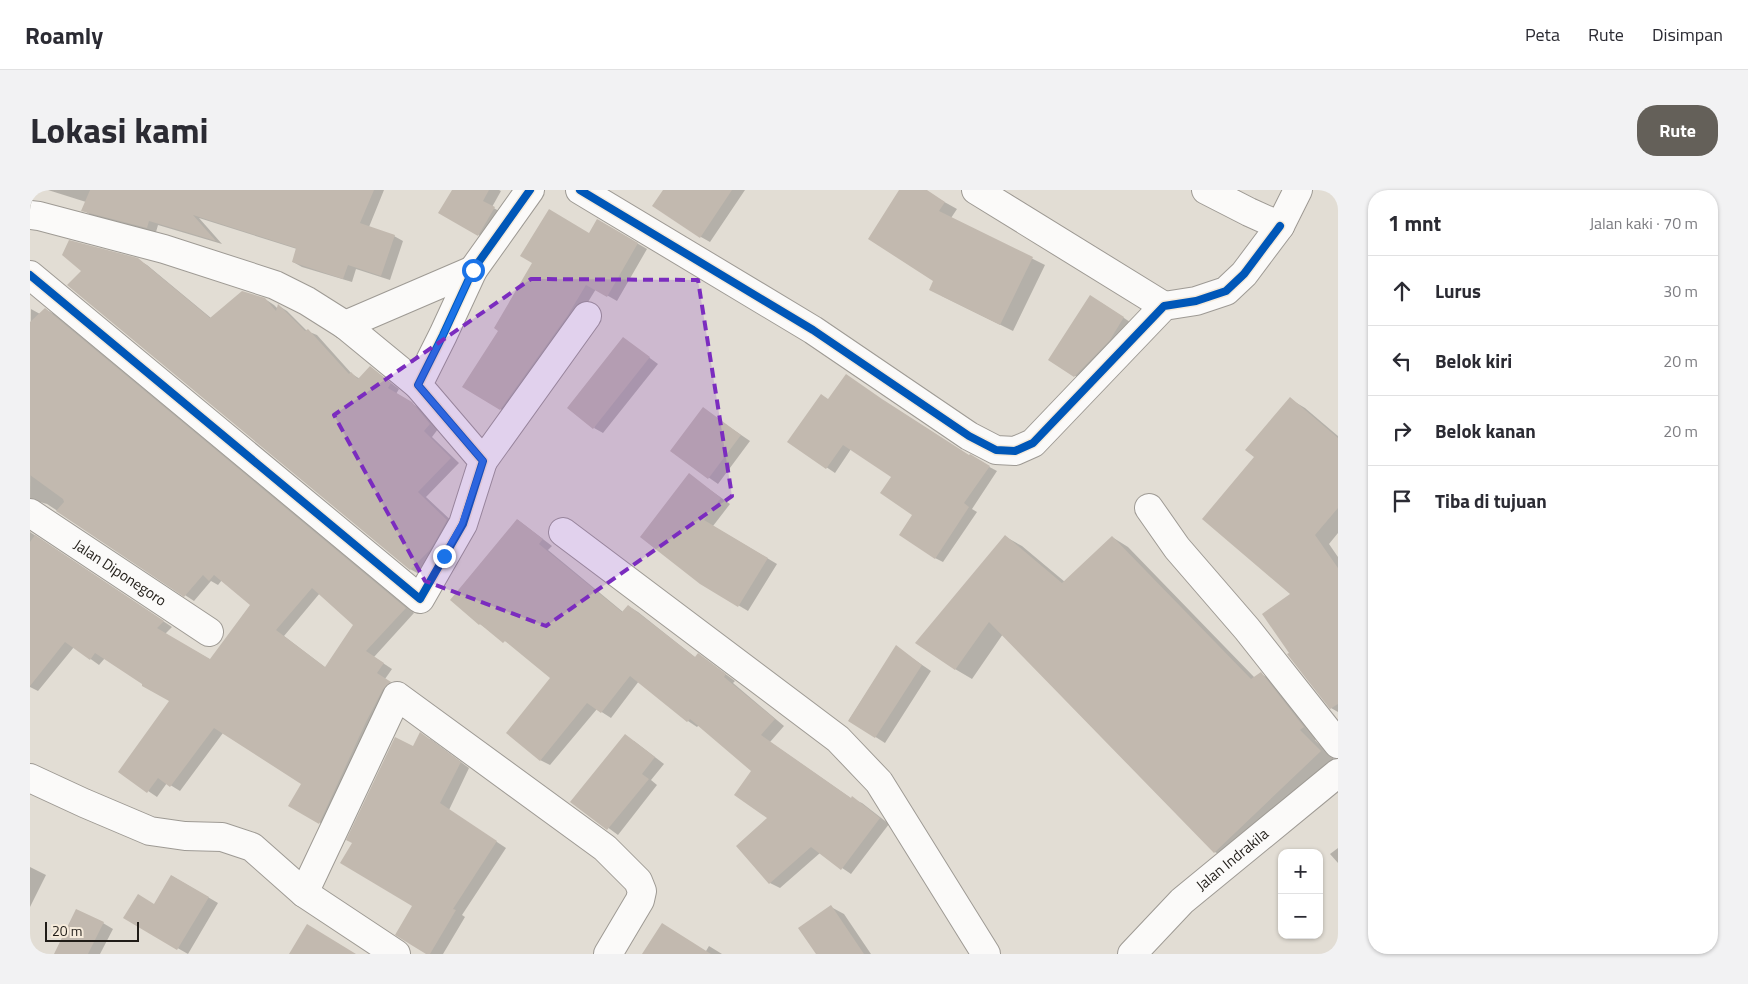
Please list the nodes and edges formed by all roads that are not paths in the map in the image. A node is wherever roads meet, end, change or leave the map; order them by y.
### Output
1 (530, 190) edge
2 (580, 190) edge
3 (976, 190) edge
4 (1206, 190) edge
5 (1298, 190) edge
6 (30, 215) edge
7 (1280, 226) junction
8 (473, 270) junction
9 (30, 275) edge
10 (1164, 306) junction
11 (587, 316) dead end
12 (345, 325) junction
13 (418, 385) junction
14 (483, 461) junction
15 (1149, 508) dead end
16 (30, 513) edge
17 (563, 532) dead end
18 (209, 632) dead end
19 (1338, 744) edge
20 (1338, 773) edge
21 (30, 778) edge
22 (304, 893) junction
23 (396, 954) edge
24 (608, 954) edge
25 (986, 954) edge
26 (1132, 954) edge

1 - 8 street
2 - 10 street
3 - 10 street
4 - 7 street
5 - 7 street
6 - 12 street
7 - 10 street
8 - 12 street
8 - 13 street
9 - 14 street
11 - 14 street
12 - 13 street
13 - 14 street
15 - 19 street
16 - 18 street, Jalan Diponegoro
17 - 25 street
20 - 26 street, Jalan Indrakila
21 - 22 street
22 - 23 street
22 - 24 street

